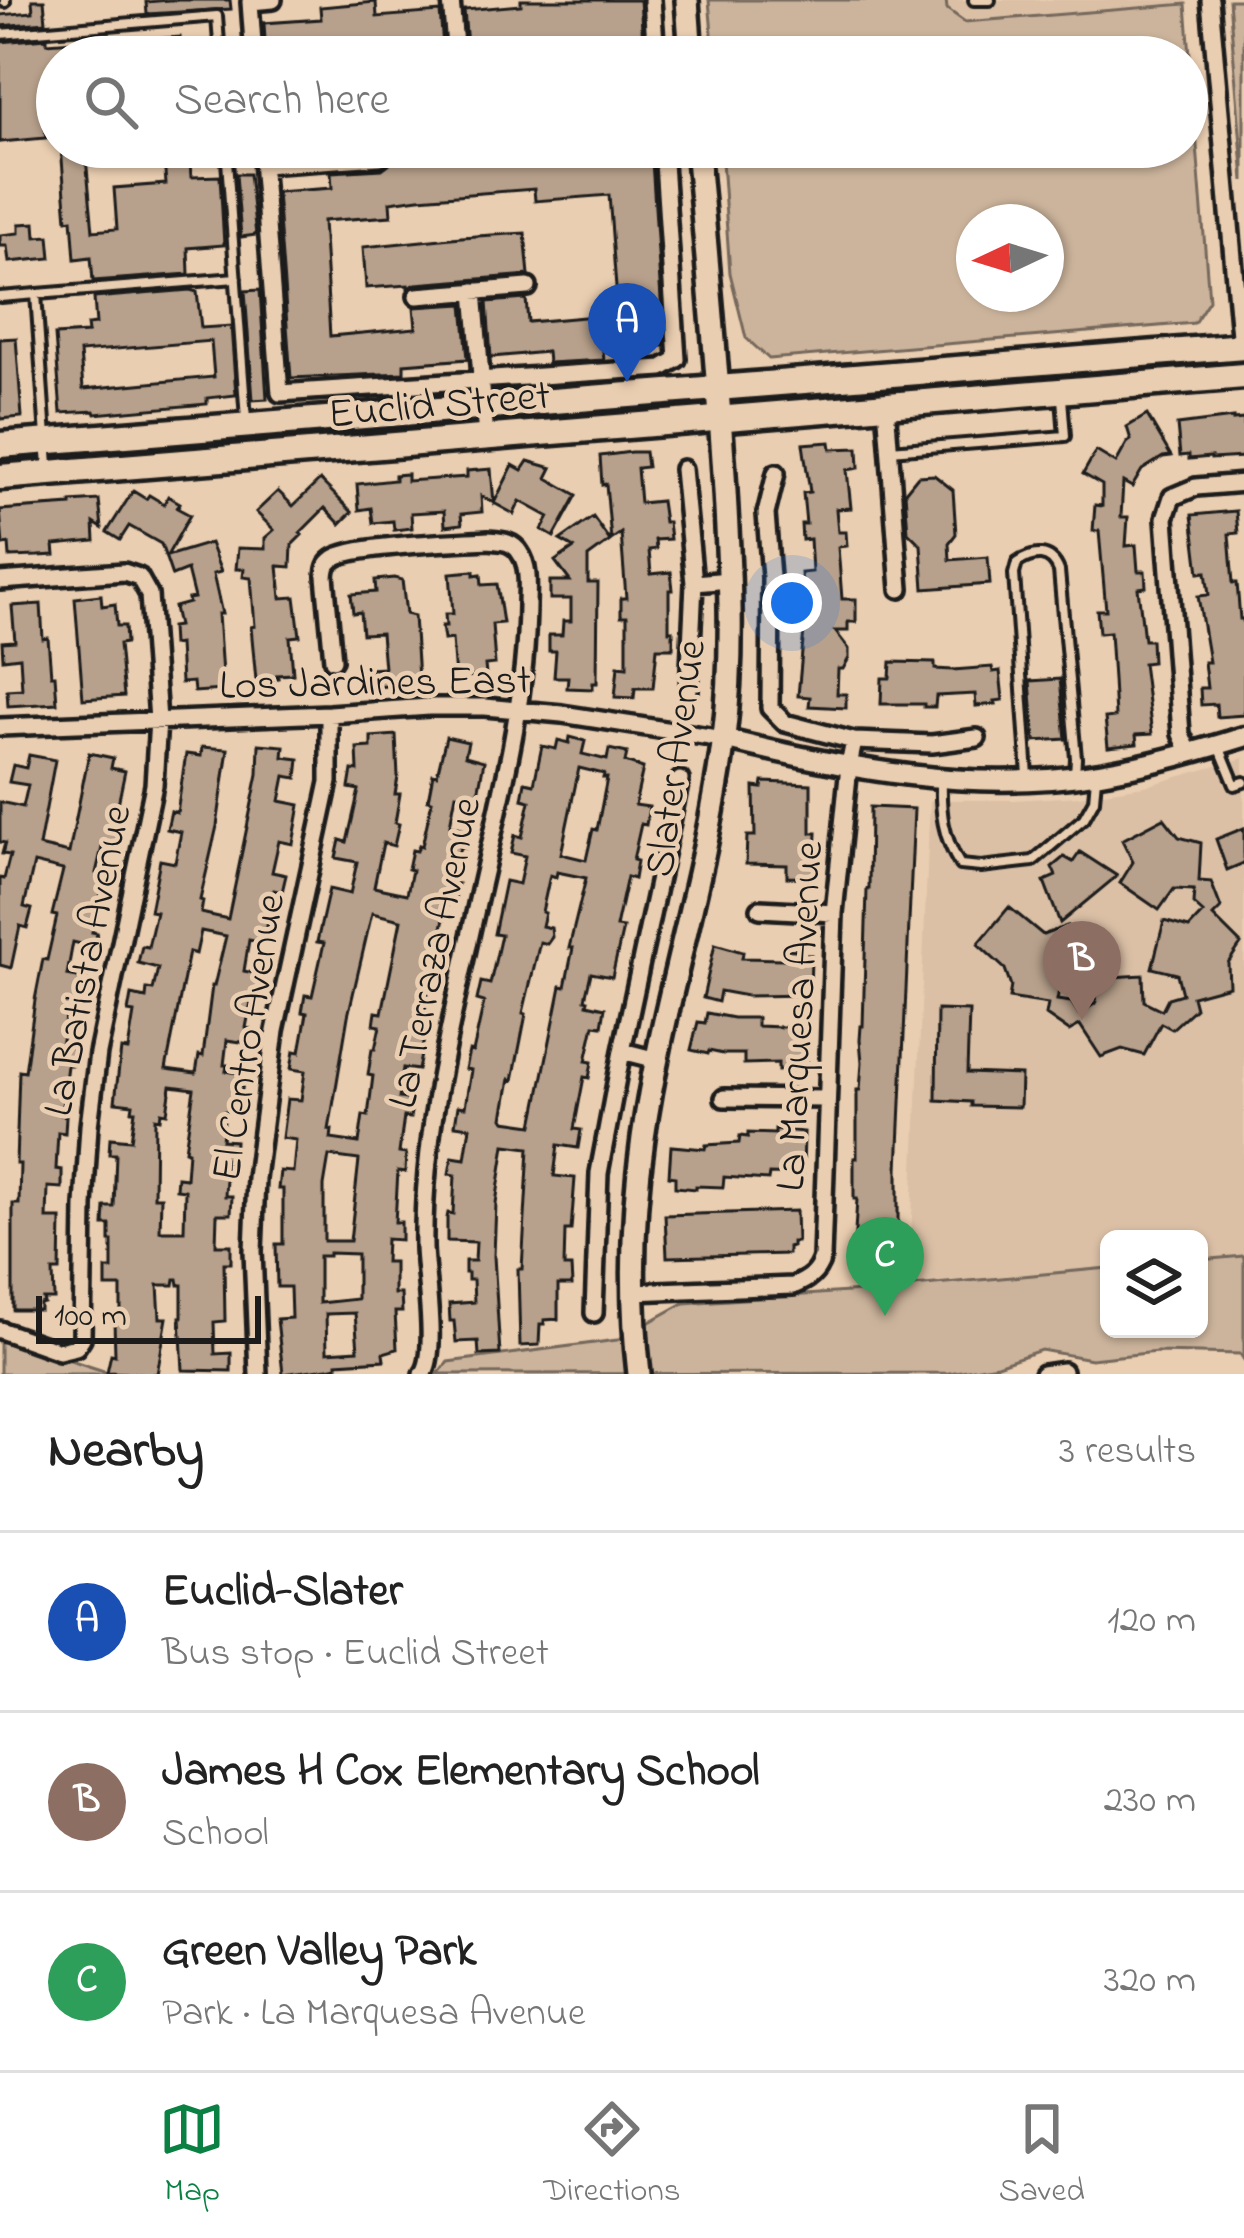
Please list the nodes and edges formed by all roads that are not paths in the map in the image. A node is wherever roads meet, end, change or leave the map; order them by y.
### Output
1 (273, 0) edge
2 (451, 0) edge
3 (652, 0) edge
4 (687, 0) edge
5 (974, 0) edge
6 (990, 0) edge
7 (1210, 0) edge
8 (250, 2) edge
9 (0, 34) edge
10 (218, 36) edge
11 (252, 36) edge
12 (454, 36) edge
13 (655, 36) edge
14 (690, 36) edge
15 (228, 168) edge
16 (263, 168) edge
17 (664, 168) edge
18 (699, 168) edge
19 (236, 278) junction
20 (528, 287) dead end
21 (474, 291) junction
22 (36, 294) junction
23 (417, 296) dead end
24 (0, 297) edge
25 (1242, 346) edge
26 (1059, 362) junction
27 (1244, 376) edge
28 (482, 380) junction
29 (718, 390) junction
30 (1061, 391) junction
31 (886, 405) junction
32 (483, 407) junction
33 (720, 418) junction
34 (247, 426) junction
35 (486, 437) junction
36 (46, 442) junction
37 (0, 445) edge
38 (890, 450) junction
39 (249, 457) junction
40 (683, 469) dead end
41 (49, 473) junction
42 (776, 473) dead end
43 (0, 477) edge
44 (1244, 483) edge
45 (730, 580) junction
46 (0, 581) edge
47 (694, 583) junction
48 (900, 589) dead end
49 (333, 660) dead end
50 (689, 690) dead end
51 (520, 710) junction
52 (328, 714) junction
53 (158, 720) junction
54 (0, 727) edge
55 (1244, 737) edge
56 (977, 738) dead end
57 (723, 739) junction
58 (854, 741) junction
59 (1219, 745) junction
60 (1190, 754) junction
61 (849, 766) junction
62 (1096, 774) junction
63 (1075, 776) junction
64 (941, 778) junction
65 (680, 780) dead end
66 (1028, 780) junction
67 (1244, 782) edge
68 (760, 909) dead end
69 (834, 913) junction
70 (622, 1051) junction
71 (657, 1060) junction
72 (724, 1098) dead end
73 (827, 1099) junction
74 (632, 1292) junction
75 (594, 1313) dead end
76 (0, 1330) edge
77 (1063, 1372) edge
78 (258, 1374) edge
79 (423, 1374) edge
80 (639, 1374) edge
81 (1043, 1374) edge

1 - 8 street
2 - 12 street
3 - 13 street
4 - 14 main road
5 - 6 lane
7 - 25 street
8 - 11 street
9 - 10 lane
15 - 19 lane
16 - 28 street
17 - 28 street
18 - 29 main road, Slater Avenue
19 - 22 lane
19 - 34 lane
20 - 21 street
21 - 23 street
21 - 28 street
22 - 24 lane
22 - 36 lane
25 - 26 main road, Euclid Street
26 - 29 main road, Euclid Street
26 - 30 main road
27 - 30 main road, Euclid Street
28 - 32 street
29 - 32 main road, Euclid Street
29 - 33 main road, Slater Avenue
30 - 31 main road, Euclid Street
30 - 38 lane
31 - 33 main road, Euclid Street
31 - 38 street
32 - 34 main road, Euclid Street
32 - 35 street
33 - 35 main road, Euclid Street
33 - 45 main road, Slater Avenue
34 - 36 main road, Euclid Street
34 - 39 street
35 - 39 main road, Euclid Street
36 - 37 main road, Euclid Street
36 - 41 lane
38 - 48 street
39 - 41 main road, Euclid Street
40 - 47 street
41 - 43 main road, Euclid Street
42 - 58 street
44 - 60 street
45 - 47 street
45 - 57 main road, Slater Avenue
46 - 53 street, La Batista Avenue
47 - 50 street
49 - 51 street, La Terraza Avenue
51 - 52 street, Los Jardines East
51 - 57 street, Los Jardines East
51 - 79 street, La Terraza Avenue
52 - 53 street, Los Jardines East
52 - 78 street, El Centro Avenue
53 - 54 street, Los Jardines East
53 - 76 street, La Batista Avenue
55 - 59 street, Los Jardines East
56 - 58 street
57 - 61 street, Los Jardines East
57 - 71 main road, Slater Avenue
58 - 61 street, La Marquesa Avenue
59 - 60 street, Los Jardines East
59 - 67 lane
60 - 62 street, Los Jardines East
61 - 64 street, Los Jardines East
61 - 69 street, La Marquesa Avenue
62 - 63 street, Los Jardines East
62 - 64 lane
63 - 66 street, Los Jardines East
63 - 66 lane
64 - 66 street, Los Jardines East
65 - 70 street, Slater Avenue
68 - 69 street
69 - 73 street, La Marquesa Avenue
70 - 71 street
70 - 75 street, Slater Avenue
71 - 74 main road, Slater Avenue
72 - 73 street
73 - 74 street, La Marquesa Avenue
74 - 80 main road, Slater Avenue
77 - 81 street

